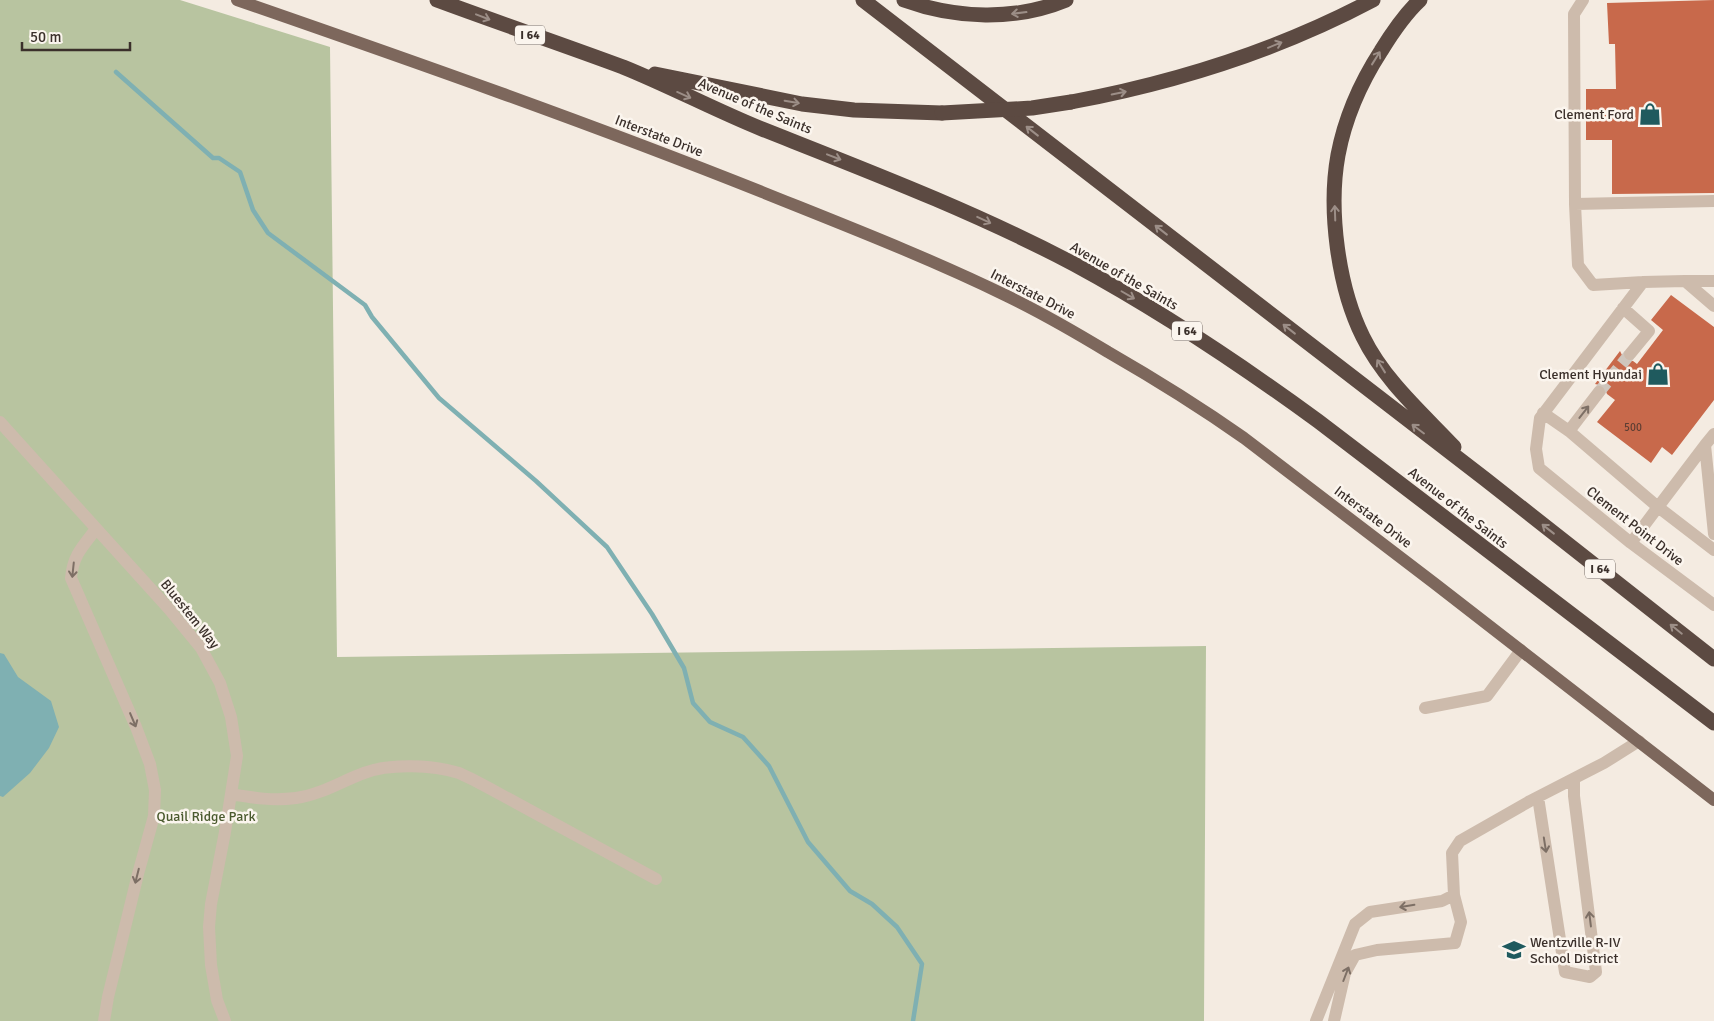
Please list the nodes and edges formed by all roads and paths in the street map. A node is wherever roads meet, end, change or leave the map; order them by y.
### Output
1 (237, 0) edge
2 (437, 0) edge
3 (863, 0) edge
4 (904, 0) edge
5 (1066, 0) edge
6 (1372, 0) edge
7 (1420, 0) edge
8 (1583, 0) edge
9 (624, 68) junction
10 (1714, 201) edge
11 (1575, 204) junction
12 (1685, 281) junction
13 (1714, 281) edge
14 (1643, 282) junction
15 (1714, 306) edge
16 (1623, 308) junction
17 (1630, 354) tunnel mouth
18 (1599, 392) tunnel mouth
19 (1544, 413) junction
20 (0, 422) edge
21 (1569, 431) junction
22 (1714, 434) edge
23 (1705, 445) junction
24 (1484, 479) junction
25 (1658, 507) junction
26 (96, 529) junction
27 (1714, 534) edge
28 (1631, 543) junction
29 (1714, 550) edge
30 (1714, 605) edge
31 (1521, 650) junction
32 (1714, 659) edge
33 (1425, 708) dead end
34 (1714, 723) edge
35 (1639, 740) junction
36 (1574, 779) junction
37 (231, 794) junction
38 (1538, 797) junction
39 (1714, 800) edge
40 (656, 879) dead end
41 (1454, 895) junction
42 (104, 1021) edge
43 (225, 1021) edge
44 (1316, 1021) edge
45 (1334, 1021) edge

1 - 31 main road, Interstate Drive
2 -> 9 highway, Avenue of the Saints / I 64
24 -> 3 highway, I 64
5 -> 4 highway
9 -> 6 highway, bridge
24 -> 7 highway
8 - 11 street
9 -> 34 highway, Avenue of the Saints / I 64
10 - 11 street
11 - 14 street
12 - 13 street
12 - 14 street
12 - 15 street
14 - 16 street
16 - 17 street
16 - 19 street
21 -> 18 street
19 - 21 street
19 - 28 street, Clement Point Drive
20 - 26 street, Bluestem Way
21 - 25 street
22 - 23 street
23 - 25 street
23 - 27 street
32 -> 24 highway, I 64
25 - 28 street
25 - 29 street
26 - 37 street, Bluestem Way
26 -> 42 street
28 - 30 street, Clement Point Drive
31 - 33 street
31 - 35 main road, Interstate Drive
35 - 36 street
35 - 39 main road, Interstate Drive
36 - 38 street
38 -> 36 street
37 - 40 street
37 - 43 street, Bluestem Way
38 - 41 street
41 -> 44 street
45 -> 41 street

